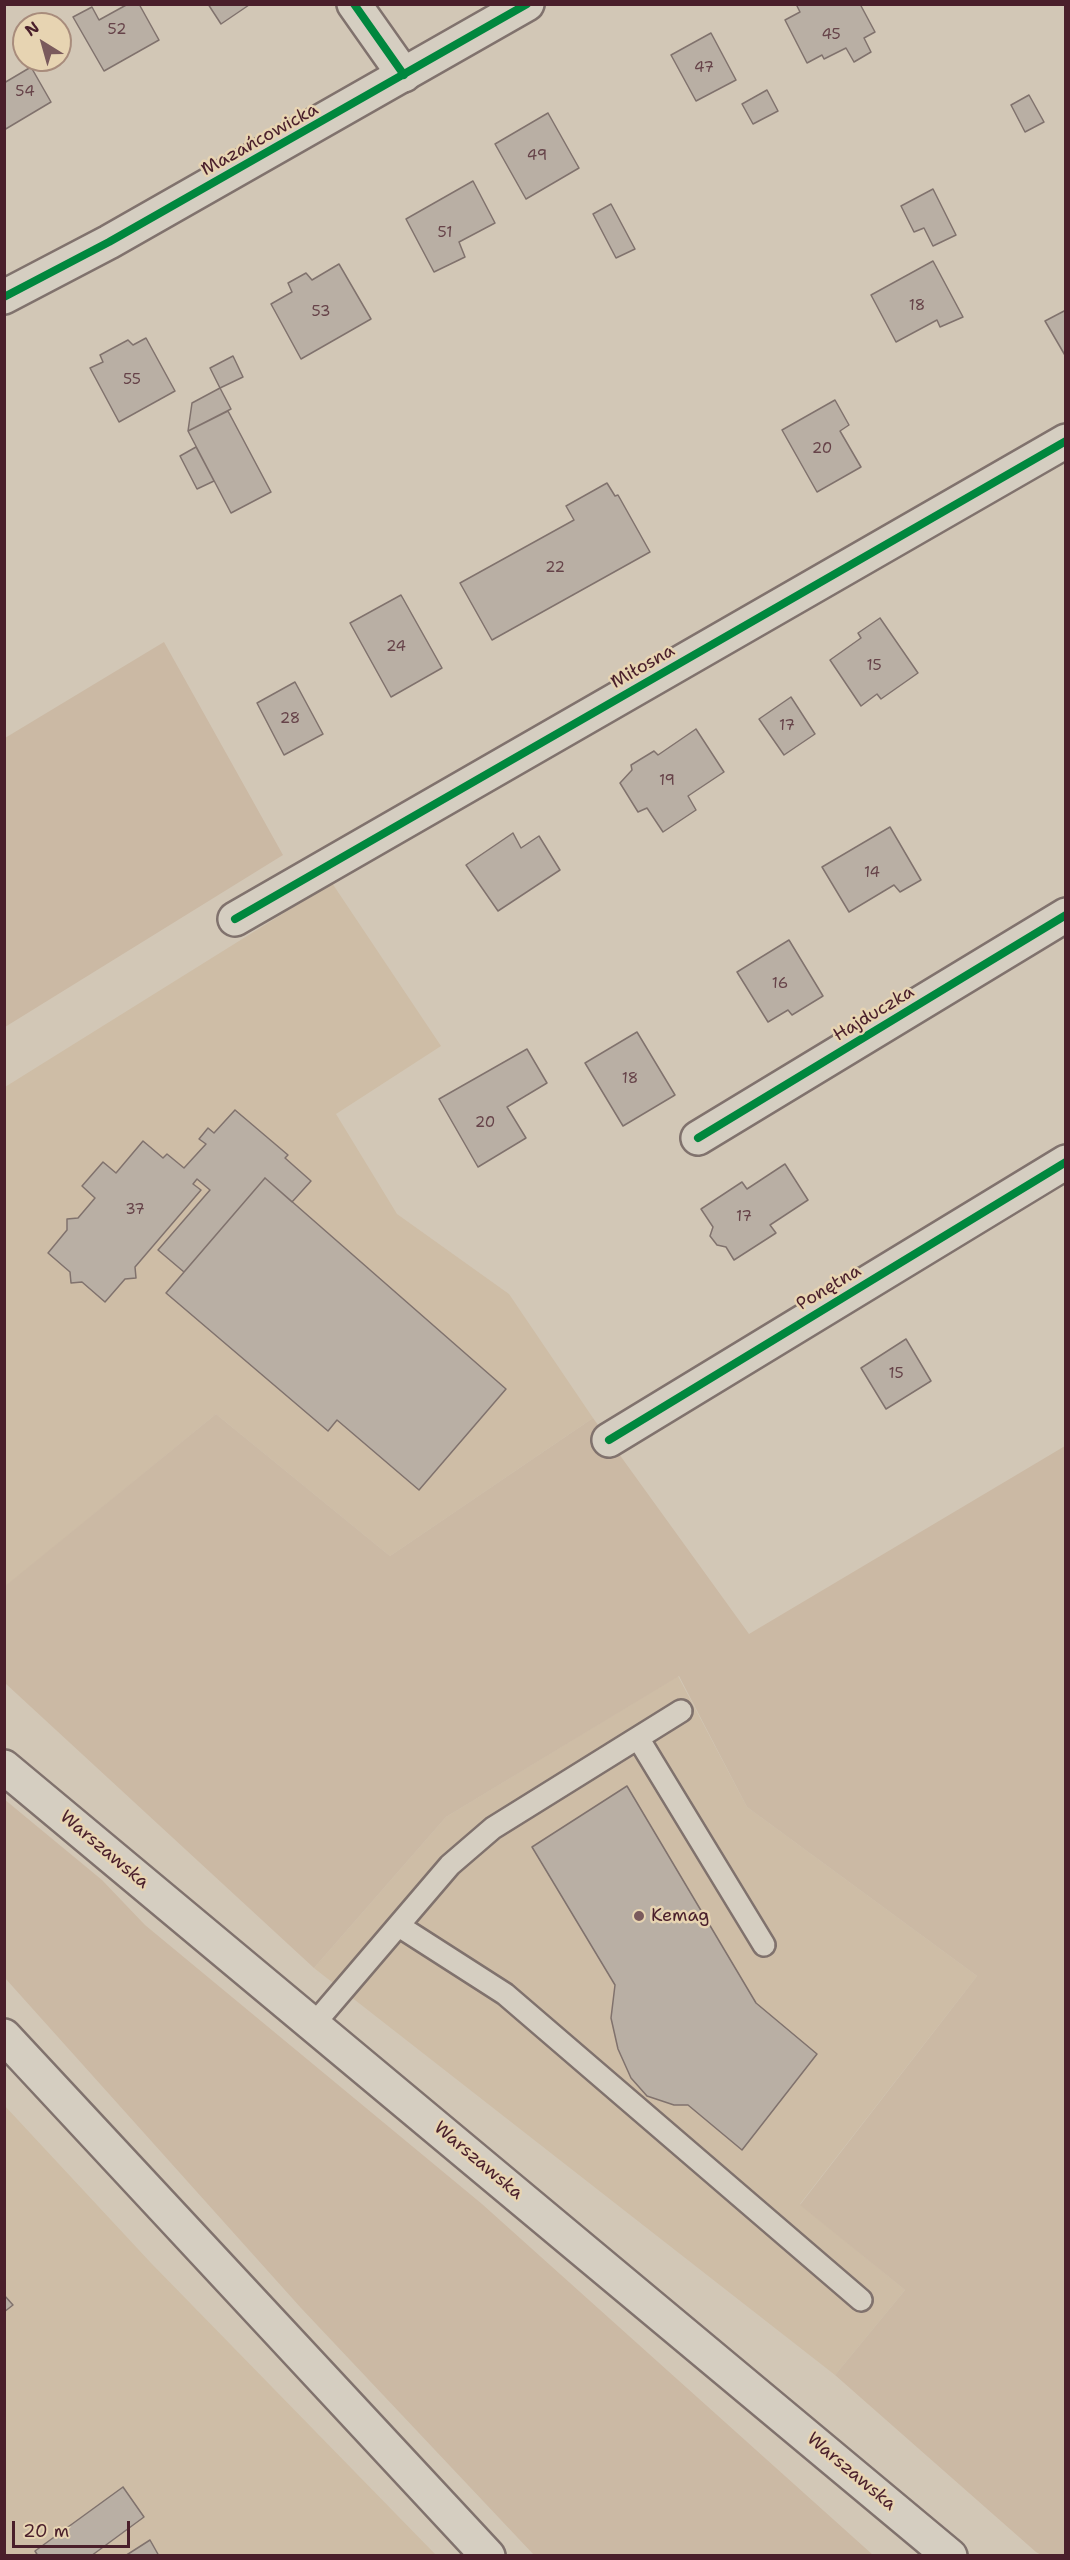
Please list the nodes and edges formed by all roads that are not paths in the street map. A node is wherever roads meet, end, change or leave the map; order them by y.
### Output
1 (354, 4) edge
2 (527, 4) edge
3 (404, 75) junction
4 (4, 297) edge
5 (1065, 441) edge
6 (1065, 915) edge
7 (235, 920) dead end
8 (698, 1138) dead end
9 (1065, 1162) edge
10 (609, 1440) dead end
11 (681, 1711) dead end
12 (638, 1738) junction
13 (4, 1767) edge
14 (399, 1926) junction
15 (764, 1945) dead end
16 (315, 2024) junction
17 (4, 2036) edge
18 (861, 2300) dead end
19 (488, 2556) edge
20 (950, 2556) edge

1 - 3 street
2 - 3 street, Mazańcowicka
3 - 4 street, Mazańcowicka
5 - 7 street, Miłosna
6 - 8 street, Hajduczka
9 - 10 street, Ponętna
11 - 12 lane
12 - 14 lane
12 - 15 lane
13 - 16 street, Warszawska
14 - 16 lane
14 - 18 lane
16 - 20 street, Warszawska
17 - 19 street

